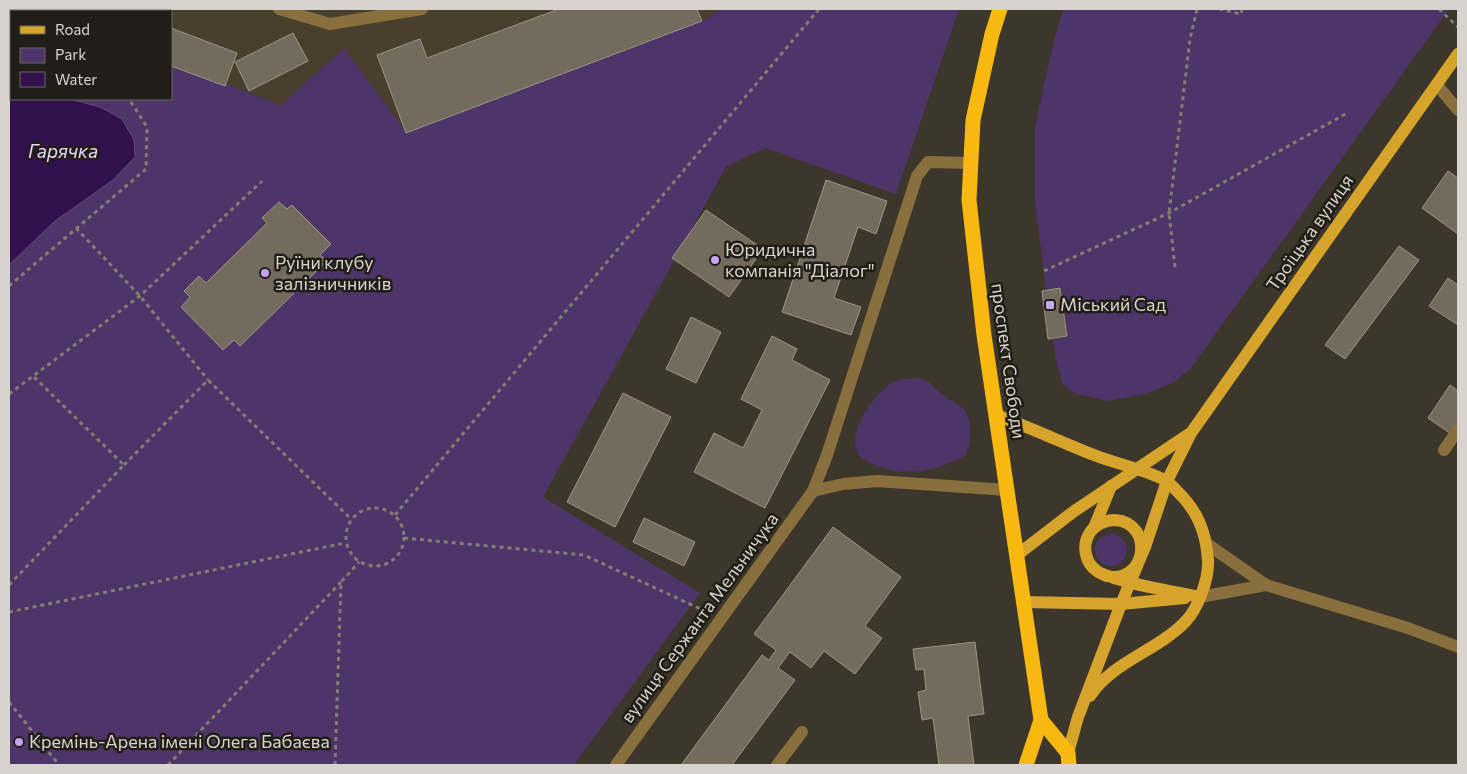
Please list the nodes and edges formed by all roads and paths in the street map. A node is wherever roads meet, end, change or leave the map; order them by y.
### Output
1 (279, 9) edge
2 (422, 9) edge
3 (819, 9) edge
4 (1000, 9) edge
5 (1197, 9) edge
6 (1219, 9) edge
7 (1242, 9) edge
8 (1439, 9) edge
9 (1458, 27) edge
10 (1458, 54) edge
11 (1437, 84) junction
12 (130, 100) edge
13 (1458, 110) edge
14 (1349, 112) dead end
15 (970, 163) junction
16 (262, 181) dead end
17 (1169, 213) junction
18 (76, 228) junction
19 (1175, 267) dead end
20 (1044, 271) dead end
21 (9, 286) edge
22 (140, 296) junction
23 (33, 376) junction
24 (208, 380) junction
25 (9, 394) edge
26 (996, 415) junction
27 (1458, 430) edge
28 (1191, 433) junction
29 (1444, 450) dead end
30 (124, 464) junction
31 (1138, 470) junction
32 (1167, 481) junction
33 (1111, 486) junction
34 (1007, 490) junction
35 (813, 492) junction
36 (395, 515) junction
37 (351, 519) junction
38 (1094, 528) junction
39 (404, 538) junction
40 (345, 543) junction
41 (1207, 544) junction
42 (1017, 555) junction
43 (1139, 561) junction
44 (359, 562) junction
45 (1106, 576) junction
46 (341, 582) junction
47 (1130, 583) junction
48 (9, 585) edge
49 (1266, 585) junction
50 (1200, 597) junction
51 (1024, 602) junction
52 (1121, 604) junction
53 (9, 612) edge
54 (721, 618) junction
55 (1458, 647) edge
56 (9, 702) edge
57 (1080, 711) junction
58 (1041, 720) junction
59 (802, 732) dead end
60 (1068, 759) edge
61 (59, 765) edge
62 (168, 765) edge
63 (335, 765) edge
64 (616, 765) edge
65 (777, 765) edge
66 (1026, 765) edge

1 - 2 street
3 - 36 path
4 - 15 highway, проспект Свободи
5 - 17 path
6 - 7 path
8 - 9 path
10 - 11 main road, Троїцька вулиця
11 - 13 street
11 - 28 main road, Троїцька вулиця
12 - 18 path
14 - 17 path
15 - 26 highway, проспект Свободи
15 - 35 street, вулиця Сержанта Мельничука
16 - 22 path
17 - 19 path
17 - 20 path
18 - 21 path
18 - 22 path
22 - 23 path
22 - 24 path
23 - 25 path
23 - 30 path
24 - 30 path
24 - 37 path
26 - 31 main road
26 - 34 highway, проспект Свободи
27 - 29 street
28 - 31 main road
28 - 32 main road
30 - 48 path
31 - 32 main road
31 - 33 main road
32 - 41 main road
32 - 43 main road
33 - 38 main road
33 - 42 main road
34 - 35 street
34 - 42 highway, проспект Свободи
35 - 54 street, вулиця Сержанта Мельничука
36 - 37 path
36 - 39 path
37 - 40 path
38 - 43 main road
38 - 45 main road
39 - 44 path
39 - 54 path
40 - 44 path
40 - 53 path
41 - 49 street
41 - 50 main road
42 - 51 highway, проспект Свободи
43 - 45 main road
43 - 47 main road
44 - 46 path
45 - 47 main road
46 - 62 path
46 - 63 path
47 - 50 main road
47 - 52 main road
49 - 50 street
49 - 55 street
50 - 52 main road
50 - 57 main road
51 - 52 main road
51 - 58 highway, проспект Свободи
52 - 57 main road
54 - 64 street, вулиця Сержанта Мельничука
56 - 61 path
57 - 60 main road
58 - 60 highway
58 - 66 highway, проспект Свободи
59 - 65 street

